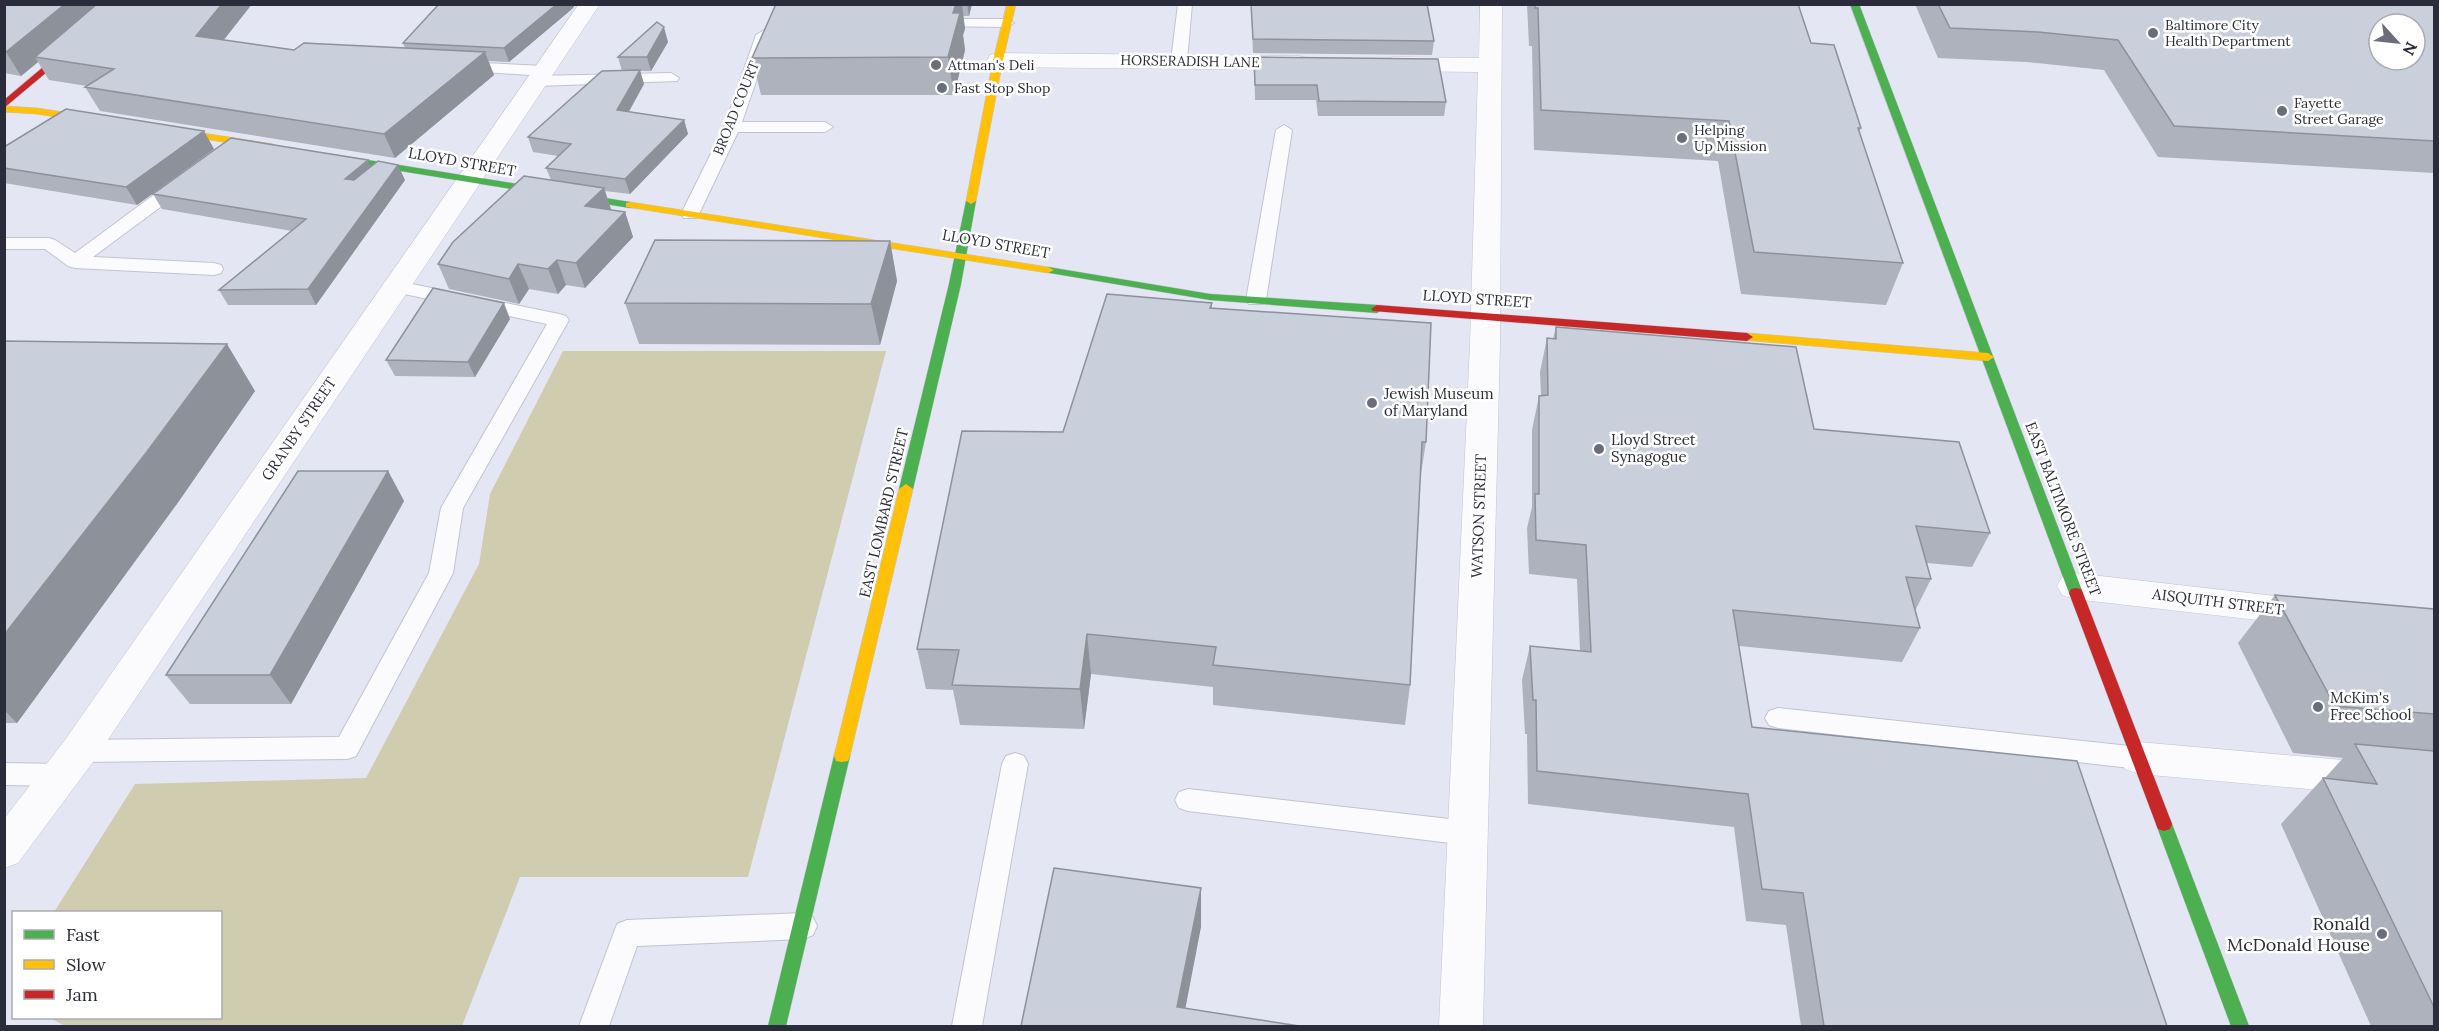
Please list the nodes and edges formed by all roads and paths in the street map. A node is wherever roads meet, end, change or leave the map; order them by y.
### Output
1 (124, 4) edge
2 (590, 4) edge
3 (1012, 4) edge
4 (1185, 4) edge
5 (1491, 4) edge
6 (1854, 4) edge
7 (770, 20) edge
8 (924, 22) edge
9 (1007, 24) junction
10 (998, 60) junction
11 (1179, 61) junction
12 (1319, 63) edge
13 (1366, 63) edge
14 (1490, 65) junction
15 (444, 66) edge
16 (541, 76) junction
17 (671, 78) dead end
18 (4, 105) edge
19 (4, 109) edge
20 (111, 122) edge
21 (732, 127) junction
22 (825, 127) dead end
23 (146, 128) edge
24 (1284, 130) dead end
25 (238, 142) junction
26 (283, 149) edge
27 (305, 153) edge
28 (218, 156) edge
29 (190, 177) edge
30 (469, 180) junction
31 (690, 214) junction
32 (4, 243) edge
33 (960, 254) junction
34 (75, 262) junction
35 (214, 269) dead end
36 (397, 287) junction
37 (1256, 300) junction
38 (1485, 316) junction
39 (1988, 357) junction
40 (2074, 586) junction
41 (2341, 616) edge
42 (1778, 718) dead end
43 (2139, 758) junction
44 (70, 763) junction
45 (1015, 764) dead end
46 (4, 774) edge
47 (2434, 784) edge
48 (1188, 800) dead end
49 (1467, 833) junction
50 (4, 851) edge
51 (802, 926) junction
52 (594, 1026) edge
53 (777, 1026) edge
54 (967, 1026) edge
55 (1461, 1026) edge
56 (2240, 1026) edge

1 - 18 main road
2 - 16 street, GRANBY STREET
3 - 9 main road, EAST LOMBARD STREET
4 - 11 lane
5 - 14 street, WATSON STREET
6 - 39 main road, EAST BALTIMORE STREET
7 - 21 lane, BROAD COURT
8 - 9 lane
9 - 10 main road, EAST LOMBARD STREET
10 - 11 street, HORSERADISH LANE
10 - 33 main road, EAST LOMBARD STREET
11 - 12 street, HORSERADISH LANE
13 - 14 street
14 - 38 street, WATSON STREET
15 - 16 lane
16 - 17 lane
16 - 30 street, GRANBY STREET
19 - 20 main road
21 - 22 lane
21 - 31 lane, BROAD COURT
23 - 25 main road
24 - 37 lane
25 - 26 main road
25 - 28 lane
27 - 30 main road, LLOYD STREET
29 - 34 lane
30 - 31 main road, LLOYD STREET
30 - 36 street, GRANBY STREET
31 - 33 main road, LLOYD STREET
32 - 34 lane
33 - 37 main road, LLOYD STREET
33 - 51 main road, EAST LOMBARD STREET
34 - 35 lane
36 - 44 street, GRANBY STREET
36 - 44 lane
37 - 38 main road, LLOYD STREET
38 - 39 main road, LLOYD STREET
38 - 49 street, WATSON STREET
39 - 40 main road, EAST BALTIMORE STREET
40 - 41 street, AISQUITH STREET
40 - 43 main road, EAST BALTIMORE STREET
42 - 43 lane
43 - 47 street
43 - 56 main road, EAST BALTIMORE STREET
44 - 46 lane
44 - 50 street, GRANBY STREET
45 - 54 lane
48 - 49 lane
49 - 55 street, WATSON STREET
51 - 52 lane
51 - 53 main road, EAST LOMBARD STREET

